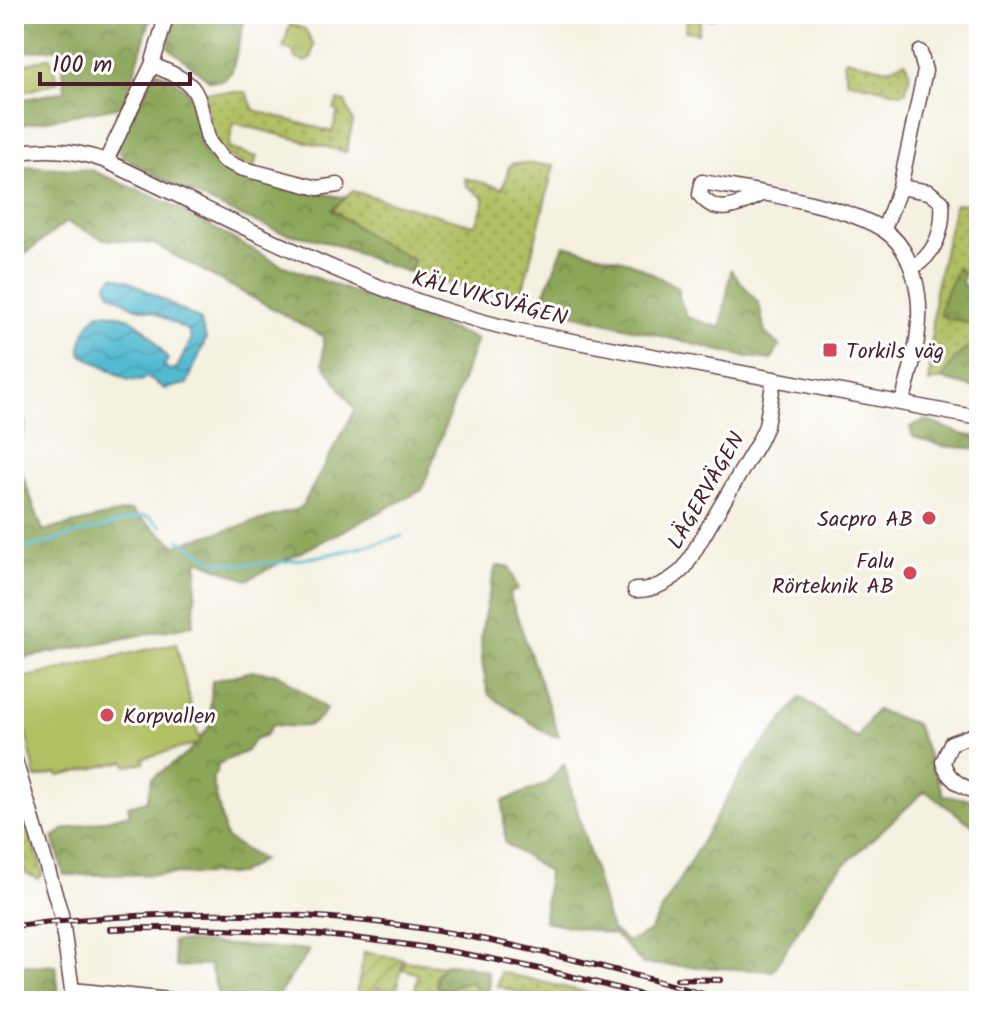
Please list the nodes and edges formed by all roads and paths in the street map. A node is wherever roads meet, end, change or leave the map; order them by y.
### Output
1 (167, 14) edge
2 (920, 52) dead end
3 (152, 65) junction
4 (14, 153) edge
5 (106, 161) junction
6 (338, 185) dead end
7 (900, 187) junction
8 (762, 194) dead end
9 (884, 229) junction
10 (912, 268) junction
11 (774, 379) junction
12 (902, 403) junction
13 (979, 418) edge
14 (635, 590) dead end
15 (979, 733) edge
16 (14, 757) edge
17 (979, 792) edge
18 (71, 996) edge
19 (179, 1001) edge

1 - 3 street
2 - 7 street
3 - 5 street
3 - 6 street
4 - 5 street, KÄLLVIKSVÄGEN
5 - 11 street, KÄLLVIKSVÄGEN
7 - 9 street
7 - 10 street
8 - 9 street
9 - 10 street
10 - 12 street
11 - 12 street, KÄLLVIKSVÄGEN
11 - 14 street, LÄGERVÄGEN
12 - 13 street, KÄLLVIKSVÄGEN
15 - 17 street
16 - 18 street
18 - 19 street

